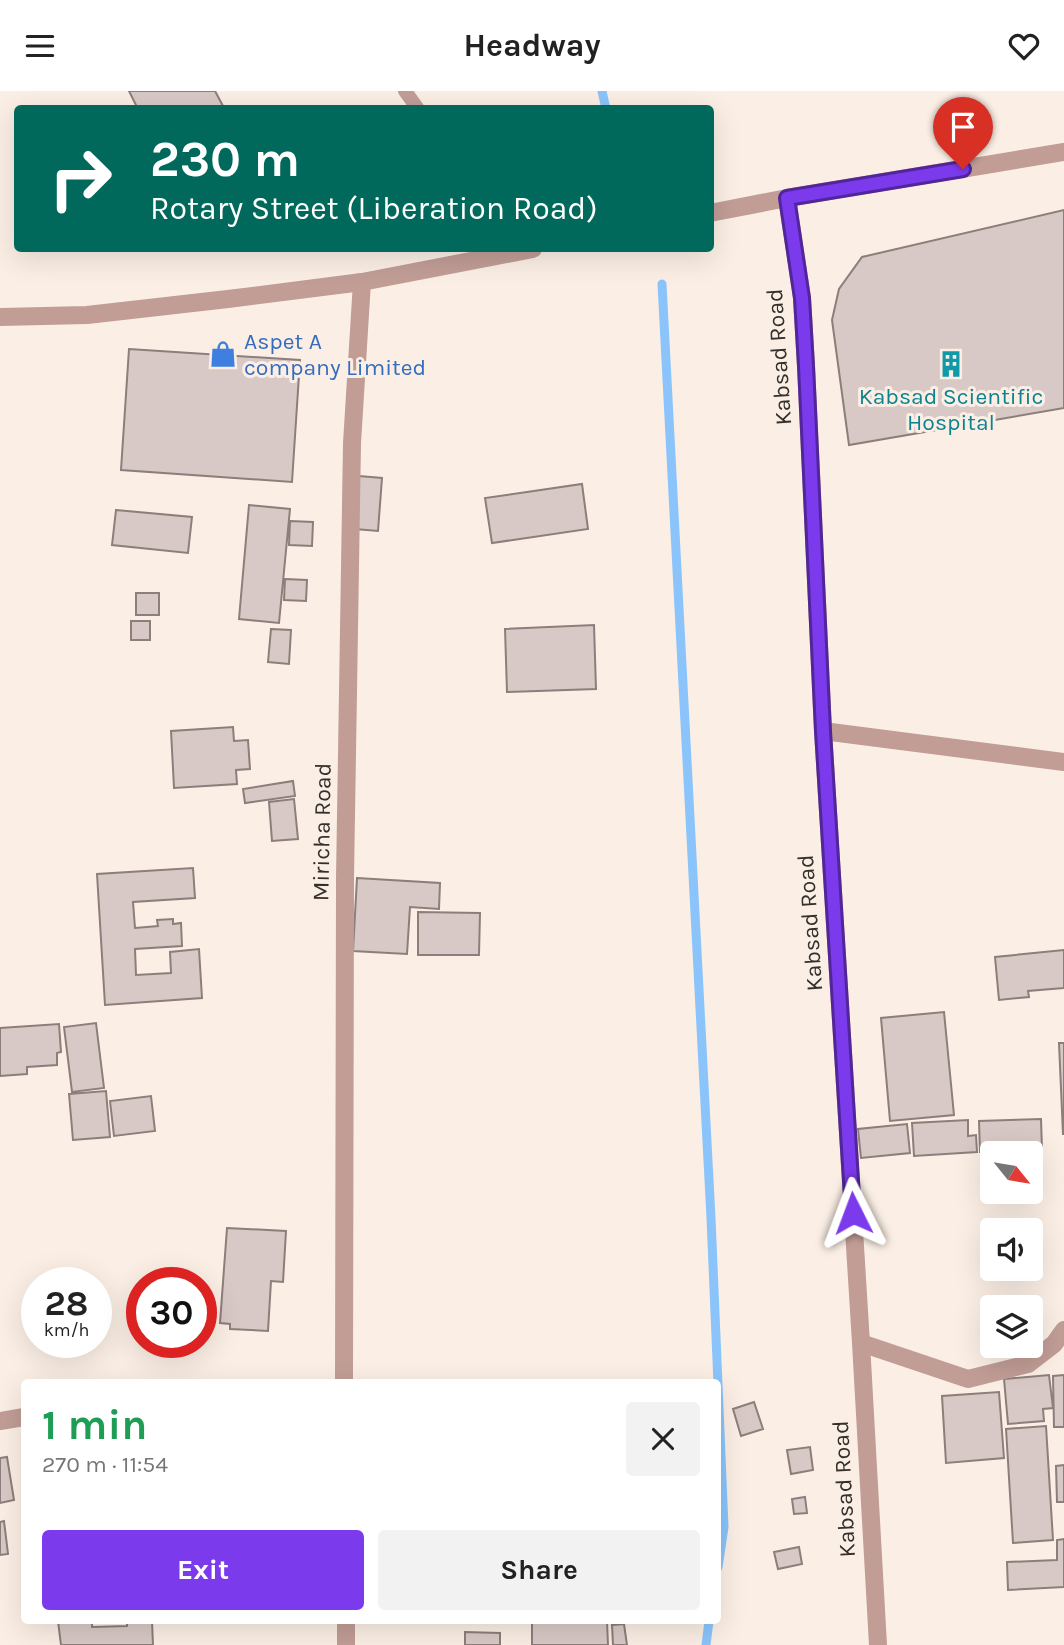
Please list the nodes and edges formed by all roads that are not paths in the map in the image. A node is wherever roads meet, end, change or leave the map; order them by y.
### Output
1 (1064, 152) edge
2 (787, 198) junction
3 (714, 212) edge
4 (489, 253) edge
5 (362, 282) junction
6 (0, 317) edge
7 (823, 731) junction
8 (1064, 762) edge
9 (1064, 1330) edge
10 (861, 1343) junction
11 (344, 1379) edge
12 (21, 1418) edge
13 (0, 1421) edge
14 (346, 1624) edge
15 (346, 1645) edge
16 (878, 1645) edge

1 - 2 street
2 - 3 street
2 - 7 street, Kabsad Road
4 - 5 street
5 - 6 street
5 - 11 street, Miricha Road
7 - 8 street
7 - 10 street, Kabsad Road
9 - 10 street
10 - 16 street, Kabsad Road
12 - 13 street
14 - 15 street

